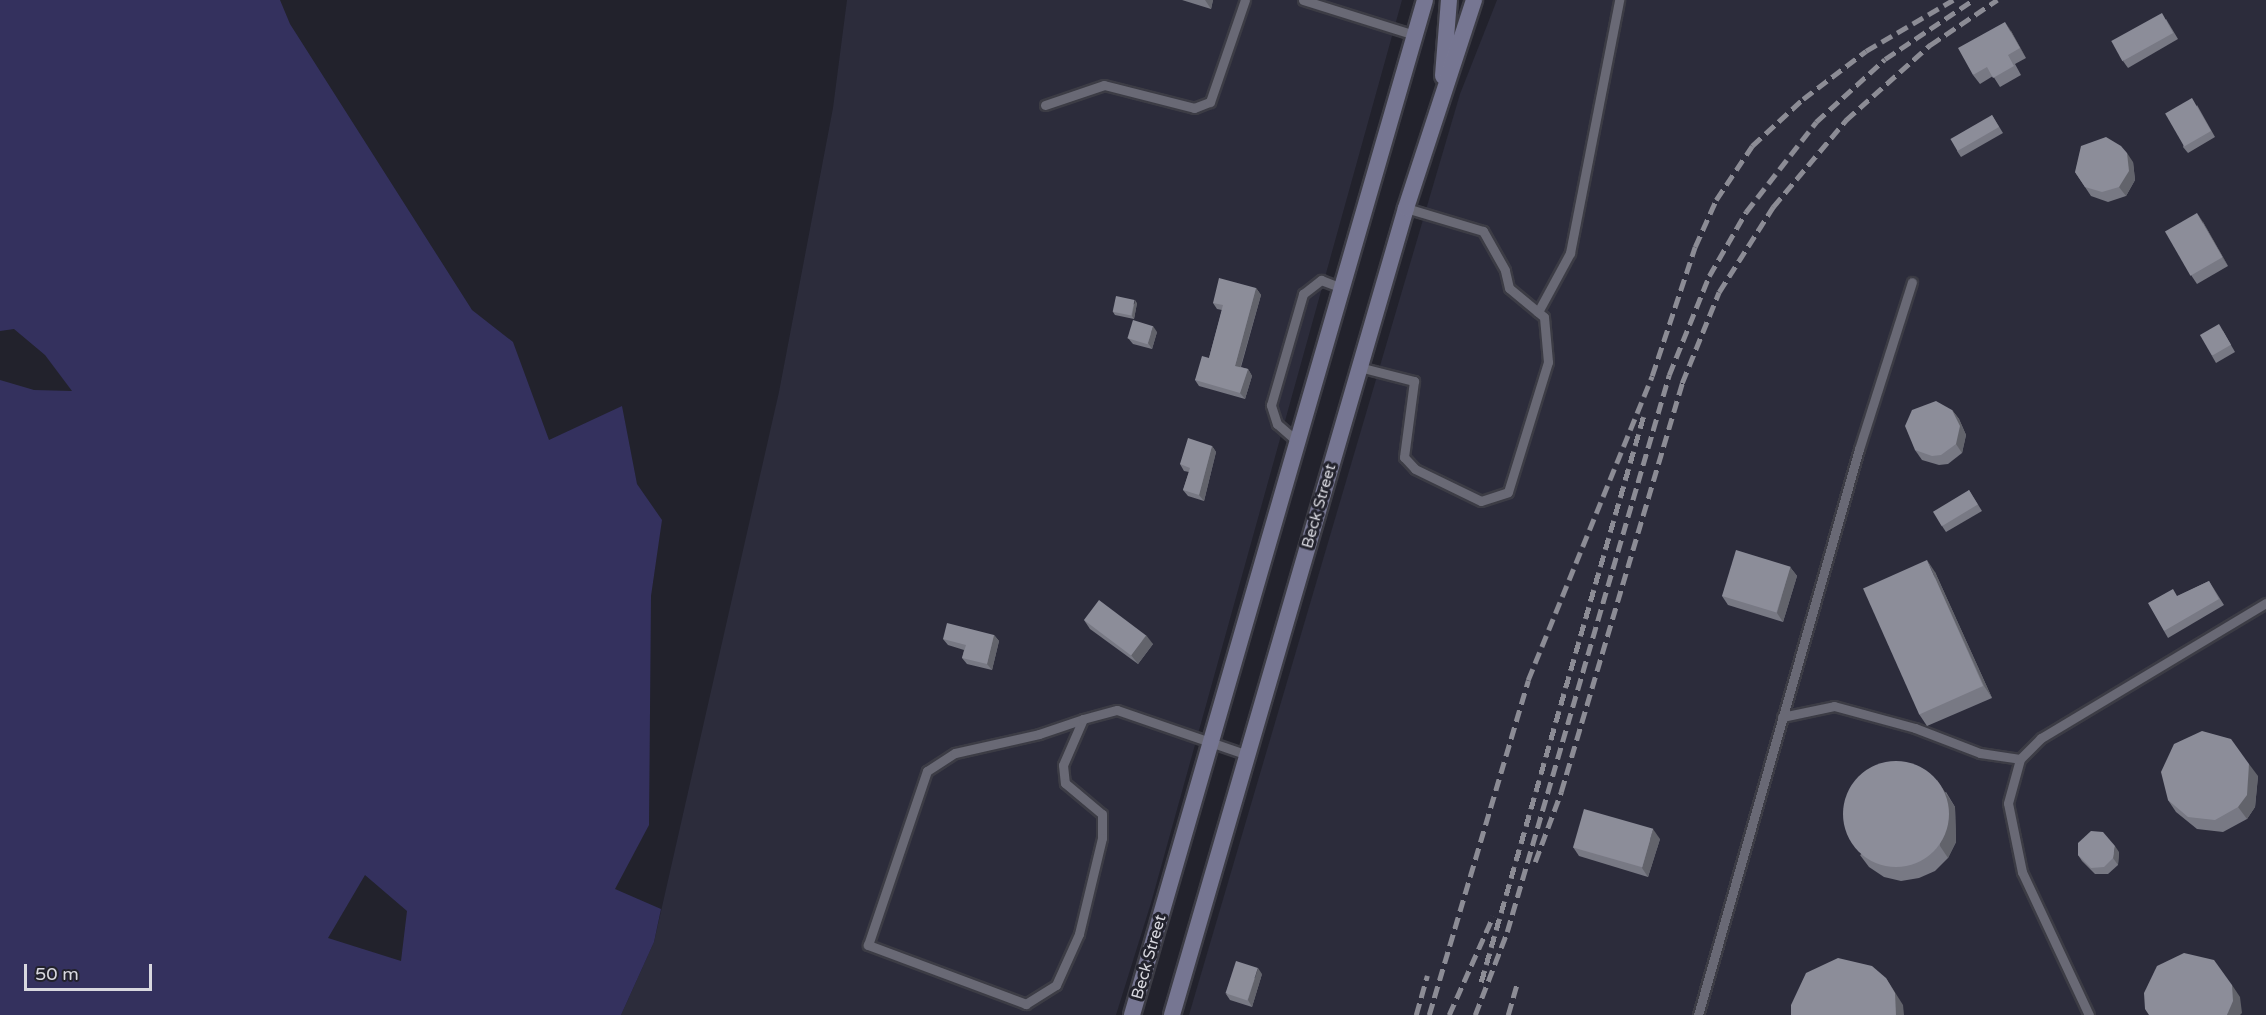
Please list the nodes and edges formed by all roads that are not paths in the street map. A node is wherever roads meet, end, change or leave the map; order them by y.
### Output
1 (1245, 0) edge
2 (1303, 0) edge
3 (1425, 0) edge
4 (1449, 0) edge
5 (1474, 0) edge
6 (1619, 0) edge
7 (1415, 35) junction
8 (1442, 95) junction
9 (1045, 105) dead end
10 (1406, 208) junction
11 (1912, 282) dead end
12 (1342, 288) junction
13 (1538, 312) junction
14 (1359, 367) junction
15 (1299, 444) junction
16 (2266, 603) edge
17 (1782, 717) junction
18 (1083, 719) junction
19 (1212, 742) junction
20 (1248, 755) junction
21 (2020, 759) junction
22 (1132, 1015) edge
23 (1172, 1015) edge
24 (1698, 1015) edge
25 (2089, 1015) edge

1 - 9 lane
2 - 7 lane
3 - 7 main road, Beck Street
4 - 8 main road
5 - 8 main road, Beck Street
6 - 13 lane
7 - 12 main road, Beck Street
8 - 10 main road, Beck Street
10 - 13 lane
10 - 14 main road, Beck Street
11 - 17 lane
12 - 15 main road, Beck Street
12 - 15 lane
13 - 14 lane
14 - 20 main road, Beck Street
15 - 19 main road, Beck Street
16 - 21 lane
17 - 21 lane
17 - 24 lane
18 - 18 lane
18 - 19 lane
19 - 20 lane
19 - 22 main road, Beck Street
20 - 23 main road, Beck Street
21 - 25 lane

